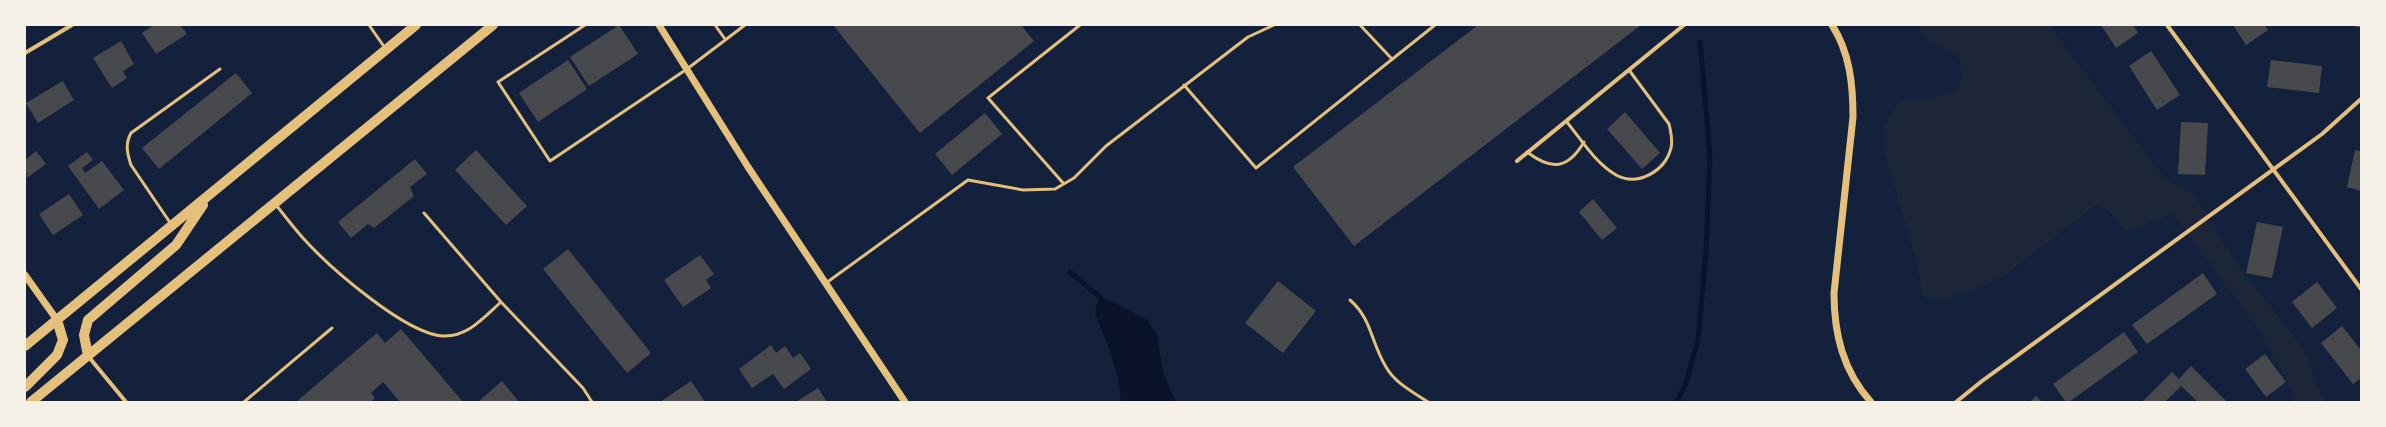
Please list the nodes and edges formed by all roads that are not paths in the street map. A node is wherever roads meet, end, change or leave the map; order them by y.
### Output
1 (72, 25) edge
2 (369, 25) edge
3 (416, 25) edge
4 (493, 25) edge
5 (585, 25) edge
6 (659, 25) edge
7 (715, 25) edge
8 (745, 25) edge
9 (1080, 25) edge
10 (1274, 25) edge
11 (1360, 25) edge
12 (1435, 25) edge
13 (1684, 25) edge
14 (1832, 25) edge
15 (2167, 25) edge
16 (725, 39) junction
17 (386, 49) junction
18 (25, 53) edge
19 (1392, 59) junction
20 (220, 69) dead end
21 (687, 69) junction
22 (1629, 70) junction
23 (1184, 85) junction
24 (2361, 99) edge
25 (1566, 121) junction
26 (1584, 142) junction
27 (1527, 152) junction
28 (1517, 161) dead end
29 (2274, 169) junction
30 (1064, 184) junction
31 (209, 196) junction
32 (275, 203) junction
33 (424, 213) dead end
34 (172, 226) junction
35 (25, 275) edge
36 (826, 283) junction
37 (2361, 289) edge
38 (1350, 300) dead end
39 (502, 302) junction
40 (57, 320) junction
41 (332, 328) dead end
42 (25, 346) edge
43 (88, 356) junction
44 (25, 387) edge
45 (31, 402) edge
46 (126, 402) edge
47 (244, 402) edge
48 (592, 402) edge
49 (905, 402) edge
50 (1428, 402) edge
51 (1870, 402) edge
52 (1956, 402) edge

1 - 18 street
2 - 17 lane
3 - 17 main road
4 - 32 main road
5 - 21 lane
6 - 21 street
7 - 16 lane
8 - 16 lane
9 - 30 lane
10 - 23 lane
11 - 19 lane
12 - 19 lane
13 - 22 street
14 - 51 street
15 - 29 street
16 - 21 lane
17 - 31 main road
19 - 23 lane
20 - 34 lane
21 - 36 street
22 - 25 street
22 - 26 lane
23 - 30 lane
24 - 29 street
25 - 26 lane
25 - 27 street
26 - 27 lane
27 - 28 street
29 - 37 street
29 - 52 street
30 - 36 lane
31 - 34 main road
31 - 43 main road
32 - 39 lane
32 - 43 main road
33 - 39 lane
34 - 40 main road
35 - 40 street
36 - 49 street
38 - 50 lane
39 - 48 lane
40 - 42 main road
40 - 44 main road
41 - 47 lane
43 - 45 main road
43 - 46 street

